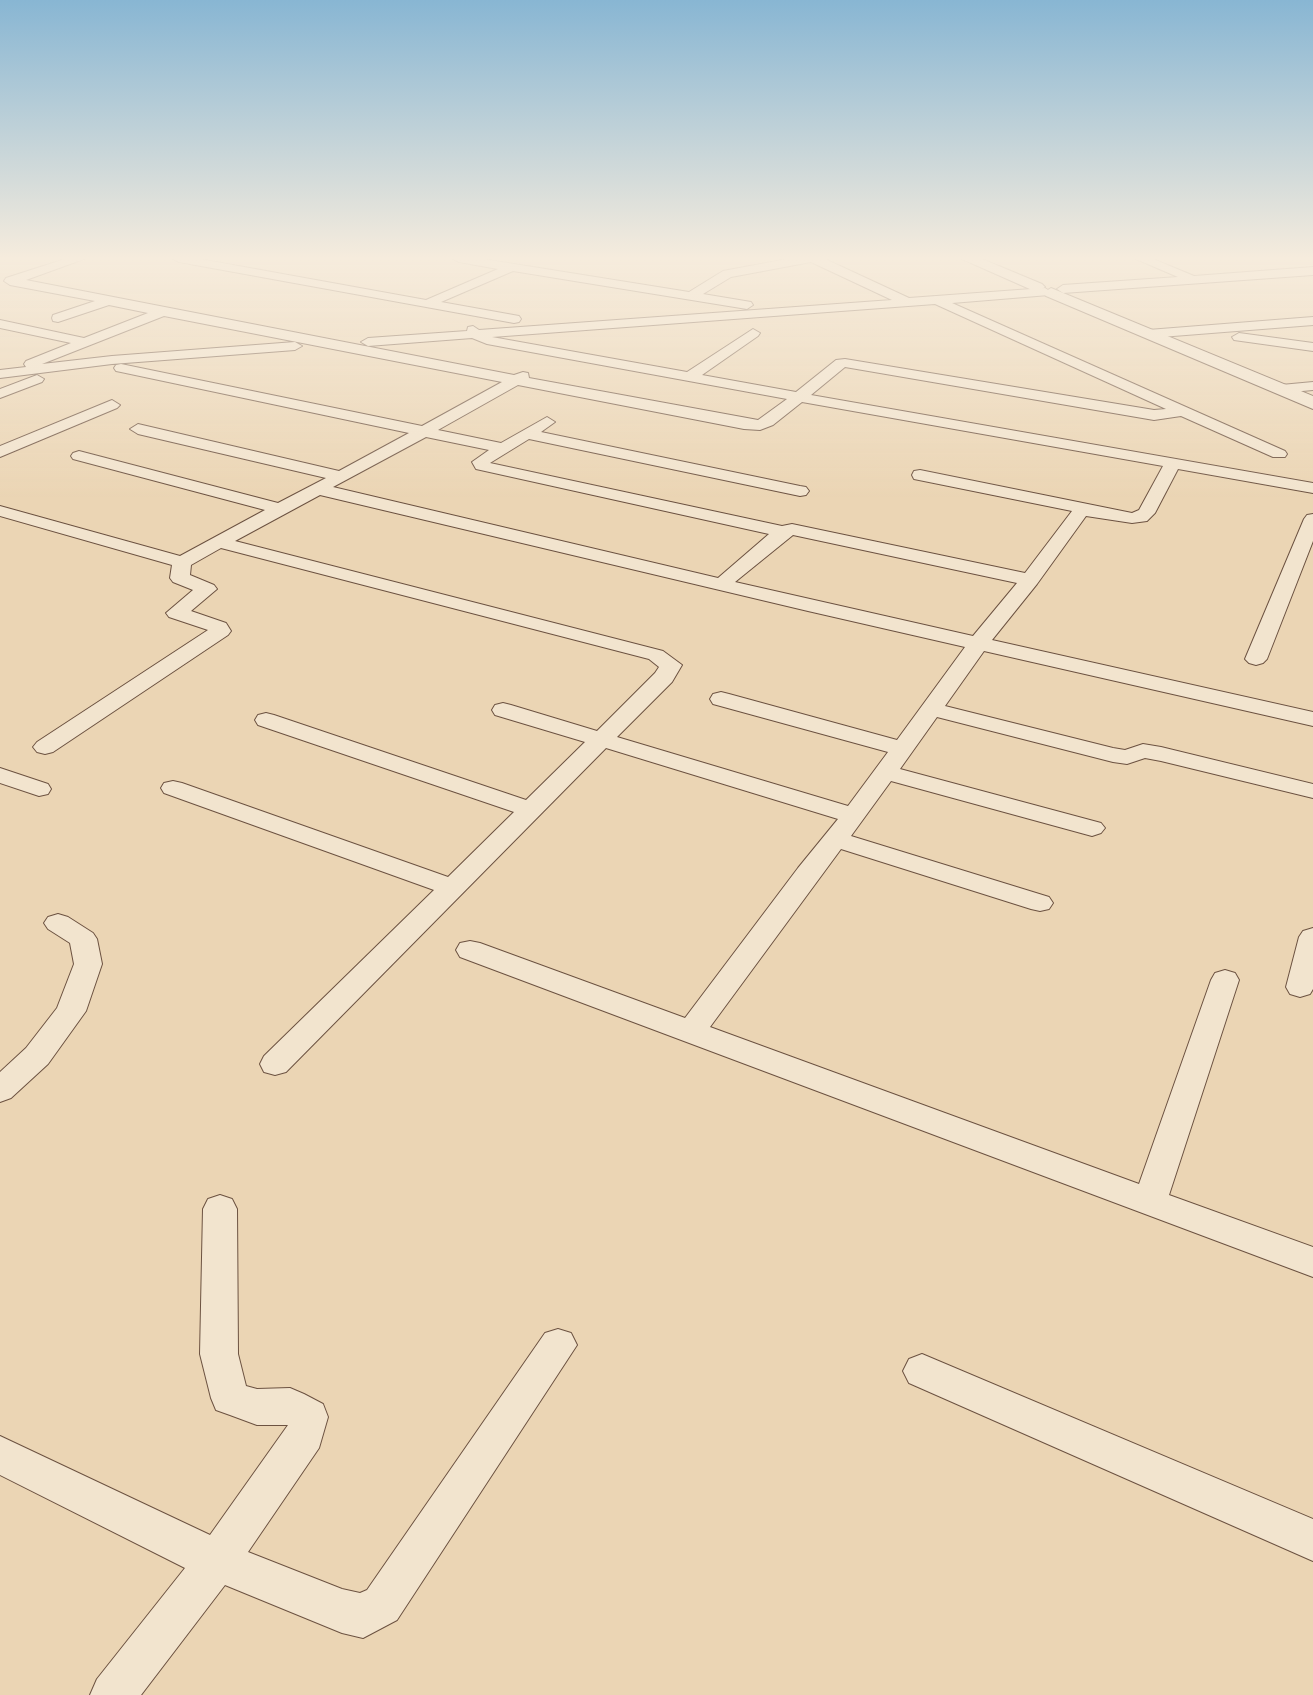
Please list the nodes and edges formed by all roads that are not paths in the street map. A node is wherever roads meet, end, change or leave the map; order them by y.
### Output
1 (65, 338) edge
2 (93, 338) edge
3 (286, 338) edge
4 (389, 338) edge
5 (408, 338) edge
6 (483, 338) edge
7 (746, 338) edge
8 (1019, 338) edge
9 (1170, 338) edge
10 (1251, 338) edge
11 (83, 342) junction
12 (308, 343) junction
13 (331, 344) junction
14 (1313, 347) edge
15 (563, 355) junction
16 (98, 364) junction
17 (52, 369) junction
18 (24, 372) junction
19 (0, 374) edge
20 (689, 377) junction
21 (515, 379) junction
22 (1297, 387) edge
23 (1313, 393) edge
24 (0, 394) edge
25 (799, 397) junction
26 (1313, 403) edge
27 (112, 405) dead end
28 (1181, 411) junction
29 (546, 422) dead end
30 (138, 429) dead end
31 (425, 431) junction
32 (526, 434) junction
33 (502, 448) junction
34 (0, 452) edge
35 (1279, 454) dead end
36 (79, 456) dead end
37 (1173, 463) junction
38 (920, 475) dead end
39 (341, 476) junction
40 (1313, 488) edge
41 (318, 489) junction
42 (801, 491) dead end
43 (281, 509) junction
44 (1088, 510) junction
45 (0, 511) edge
46 (1313, 519) edge
47 (783, 532) junction
48 (219, 542) junction
49 (182, 562) junction
50 (1030, 580) junction
51 (725, 581) dead end
52 (978, 644) junction
53 (1256, 659) dead end
54 (721, 699) dead end
55 (931, 709) junction
56 (503, 710) dead end
57 (266, 720) dead end
58 (1313, 720) edge
59 (600, 741) junction
60 (45, 747) dead end
61 (902, 749) junction
62 (886, 772) junction
63 (0, 775) edge
64 (173, 788) dead end
65 (39, 789) dead end
66 (1313, 791) edge
67 (530, 809) junction
68 (854, 816) junction
69 (1092, 828) dead end
70 (835, 839) junction
71 (451, 887) junction
72 (1041, 903) dead end
73 (58, 923) dead end
74 (1313, 937) edge
75 (470, 950) dead end
76 (1225, 980) dead end
77 (1300, 987) dead end
78 (691, 1030) junction
79 (275, 1064) dead end
80 (0, 1090) edge
81 (1150, 1201) junction
82 (220, 1209) dead end
83 (1313, 1262) edge
84 (558, 1345) dead end
85 (922, 1371) dead end
86 (0, 1455) edge
87 (1313, 1540) edge
88 (217, 1561) junction
89 (113, 1695) edge

1 - 11 street
2 - 11 street
3 - 12 street
4 - 12 street
5 - 13 street
6 - 15 street
7 - 20 street
8 - 28 street
9 - 22 street
10 - 14 street
11 - 18 street
12 - 13 street
12 - 16 street
13 - 21 street
15 - 20 street
15 - 21 street
16 - 17 street
16 - 31 street
17 - 18 street
17 - 24 street
18 - 19 street
20 - 25 street
21 - 25 street
21 - 31 street
22 - 23 street
22 - 26 street
25 - 28 street
25 - 37 street
27 - 34 street
28 - 35 street
29 - 32 street
30 - 39 street
31 - 33 street
31 - 39 street
32 - 33 street
32 - 42 street
33 - 47 street
36 - 43 street
37 - 40 street
37 - 44 street
38 - 44 street
39 - 41 street
41 - 43 street
41 - 52 street
43 - 48 street
44 - 50 street
45 - 49 street
46 - 53 street
47 - 50 street
47 - 51 street
48 - 49 street
48 - 59 street
49 - 60 street
50 - 52 street
52 - 55 street
52 - 58 street
54 - 61 street
55 - 61 street
55 - 66 street
56 - 59 street
57 - 67 street
59 - 67 street
59 - 68 street
61 - 62 street
62 - 68 street
62 - 69 street
63 - 65 street
64 - 71 street
67 - 71 street
68 - 70 street
70 - 72 street
70 - 78 street
71 - 79 street
73 - 80 street
74 - 77 street
75 - 78 street
76 - 81 street
78 - 81 street
81 - 83 street
82 - 88 street
84 - 88 street
85 - 87 street
86 - 88 street
88 - 89 street

